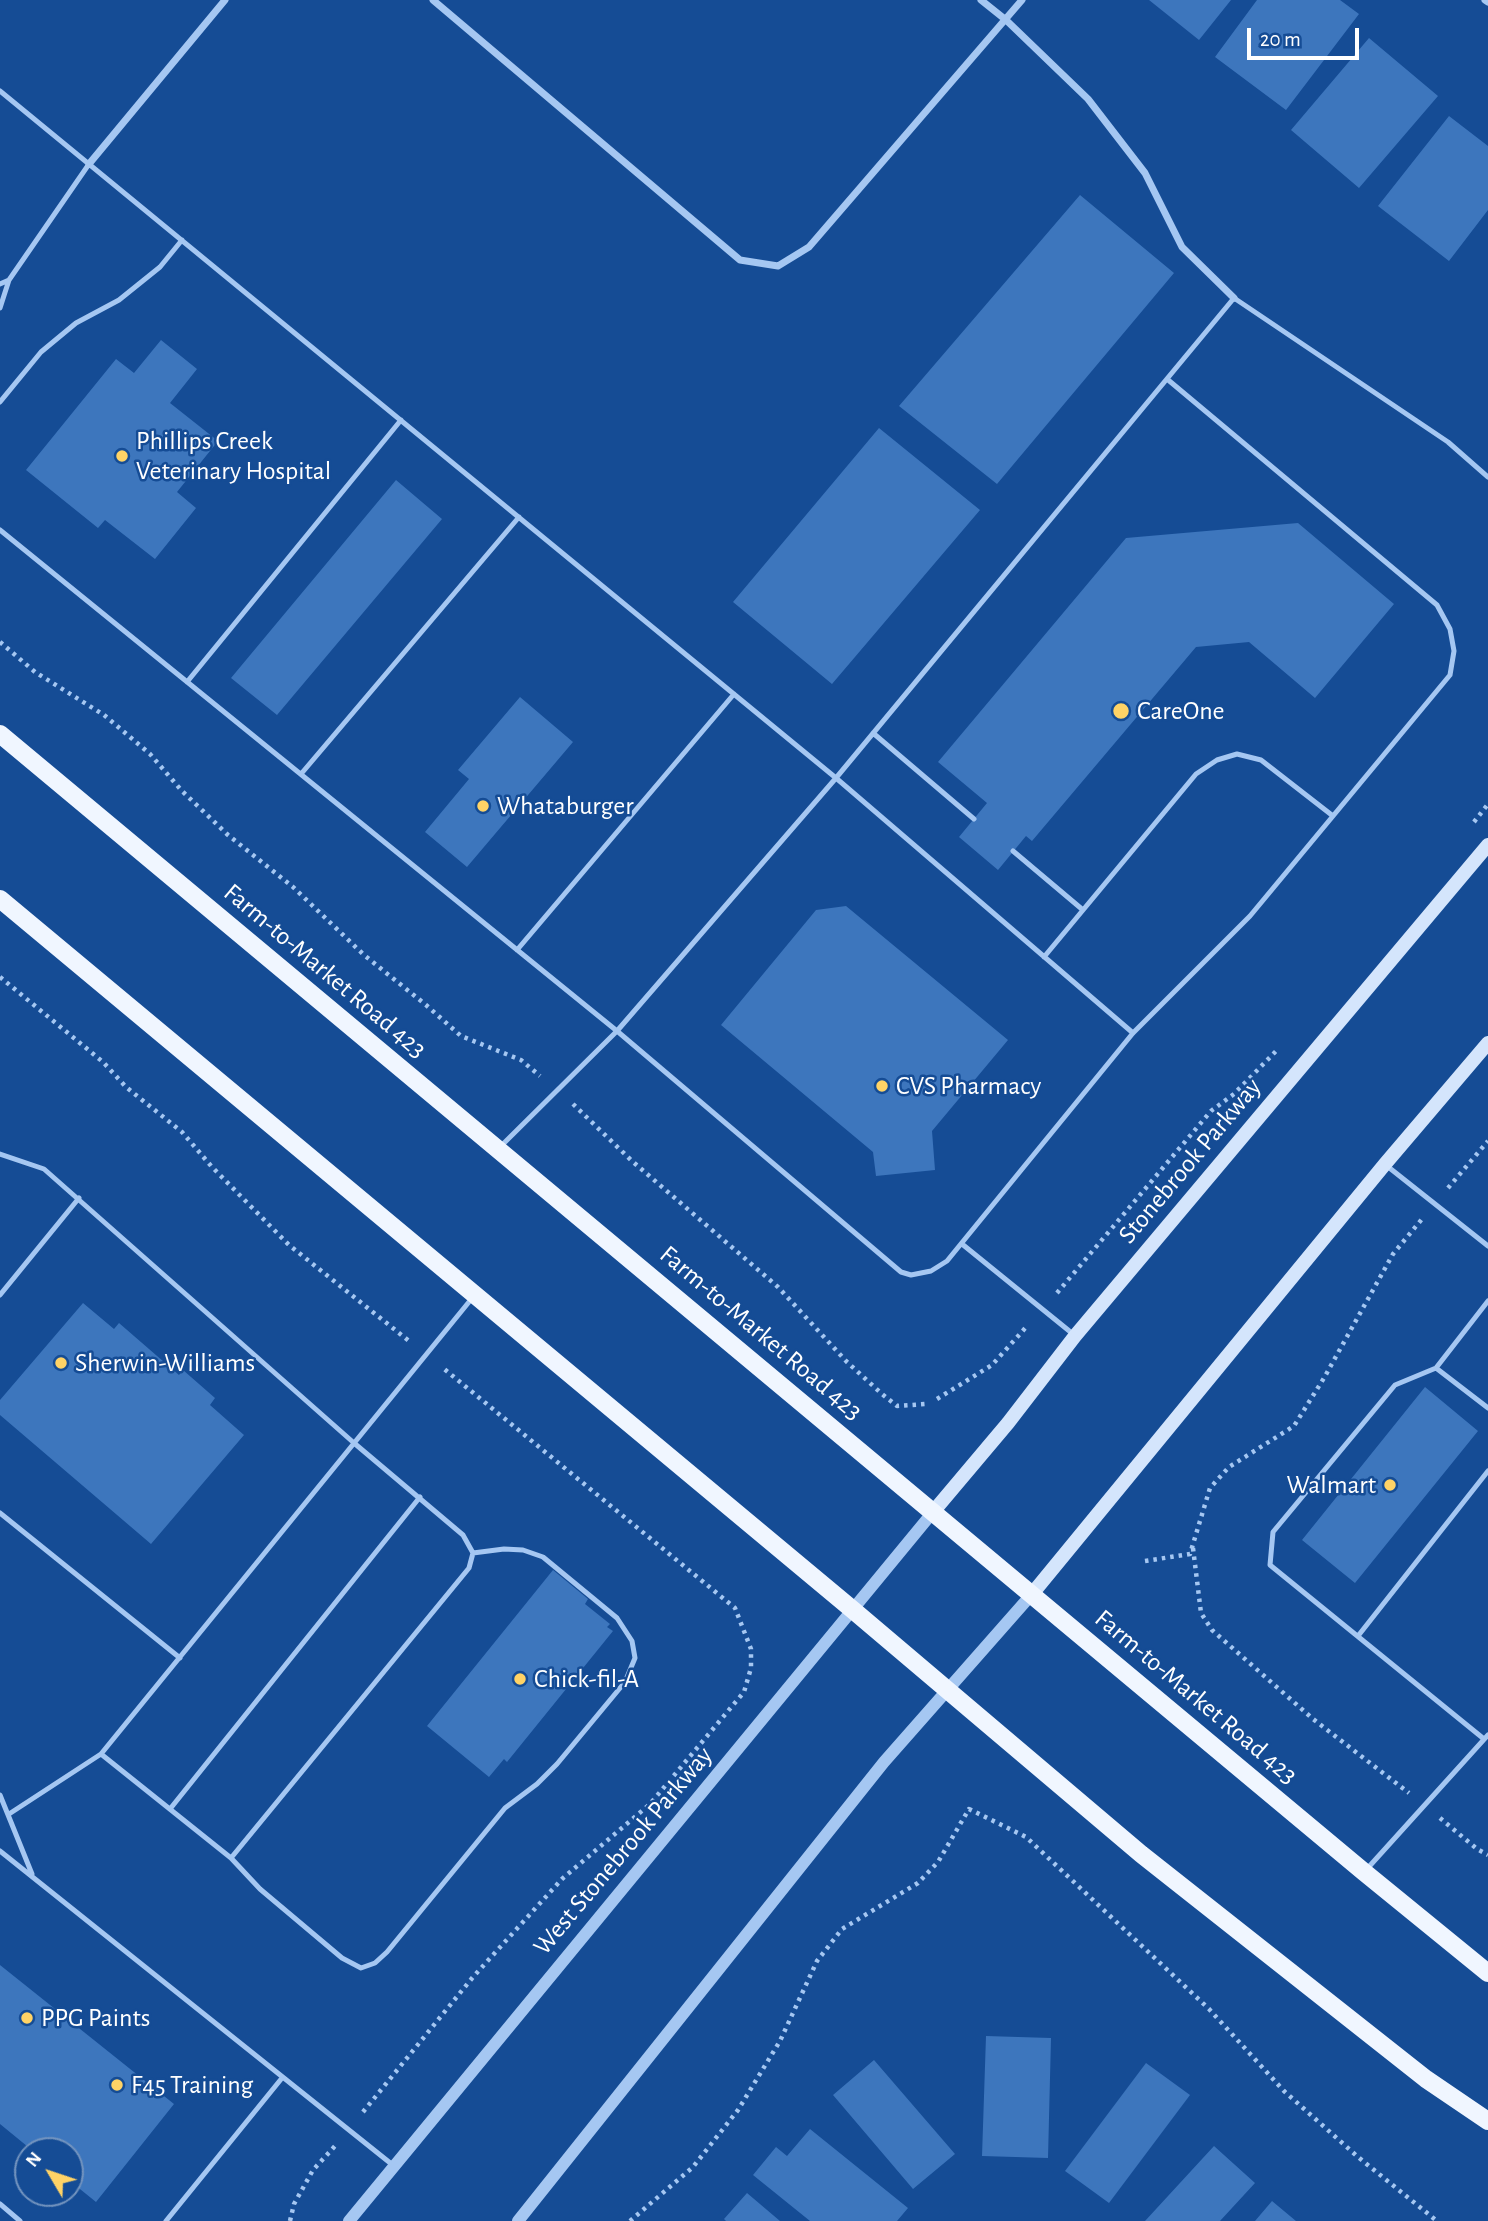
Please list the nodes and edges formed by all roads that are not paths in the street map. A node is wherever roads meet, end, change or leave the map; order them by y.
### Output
1 (225, 0) edge
2 (433, 0) edge
3 (981, 0) edge
4 (1022, 0) edge
5 (1006, 20) junction
6 (0, 91) edge
7 (89, 164) junction
8 (182, 240) junction
9 (9, 280) junction
10 (0, 284) edge
11 (1234, 298) junction
12 (0, 308) edge
13 (1167, 379) junction
14 (0, 402) edge
15 (401, 420) junction
16 (1488, 477) edge
17 (519, 517) junction
18 (0, 530) edge
19 (187, 682) junction
20 (734, 694) junction
21 (873, 733) junction
22 (0, 734) edge
23 (301, 774) junction
24 (836, 778) junction
25 (1333, 816) junction
26 (974, 819) dead end
27 (1488, 845) edge
28 (1013, 851) dead end
29 (0, 899) edge
30 (1083, 910) junction
31 (517, 950) junction
32 (1044, 957) junction
33 (617, 1031) junction
34 (1133, 1033) junction
35 (1488, 1043) edge
36 (498, 1149) junction
37 (0, 1154) edge
38 (1385, 1164) junction
39 (79, 1198) junction
40 (962, 1244) junction
41 (1488, 1246) edge
42 (0, 1295) edge
43 (475, 1295) junction
44 (1488, 1301) edge
45 (1075, 1336) junction
46 (1436, 1367) junction
47 (1488, 1408) edge
48 (354, 1443) junction
49 (1488, 1471) edge
50 (420, 1497) junction
51 (933, 1512) junction
52 (0, 1513) edge
53 (473, 1553) junction
54 (1032, 1594) junction
55 (853, 1609) junction
56 (1358, 1636) junction
57 (180, 1658) junction
58 (948, 1689) junction
59 (1486, 1737) edge
60 (101, 1754) junction
61 (0, 1795) edge
62 (170, 1809) junction
63 (9, 1814) junction
64 (0, 1852) edge
65 (231, 1858) junction
66 (1364, 1872) junction
67 (33, 1877) junction
68 (1488, 1973) edge
69 (282, 2078) junction
70 (1488, 2120) edge
71 (394, 2166) junction
72 (0, 2204) edge
73 (20, 2221) edge
74 (166, 2221) edge
75 (349, 2221) edge
76 (518, 2221) edge

1 - 7 street
2 - 5 street
3 - 5 street
4 - 5 street
5 - 11 street
6 - 7 lane
7 - 8 lane
7 - 9 lane
8 - 14 lane
8 - 15 lane
9 - 10 lane
9 - 12 lane
11 - 13 lane
11 - 16 lane
13 - 21 lane
13 - 25 lane
15 - 17 lane
15 - 19 lane
17 - 20 lane
17 - 23 lane
18 - 19 lane
19 - 23 lane
20 - 24 lane
20 - 31 lane
21 - 24 lane
21 - 26 lane
22 - 36 main road, Farm-to-Market Road 423
23 - 31 lane
24 - 32 lane
24 - 33 lane
25 - 30 lane
25 - 34 lane
27 - 45 main road, Stonebrook Parkway
28 - 30 lane
29 - 43 main road
30 - 32 lane
31 - 33 lane
32 - 34 lane
33 - 36 lane
33 - 40 lane
34 - 40 lane
35 - 38 main road
36 - 51 main road, Farm-to-Market Road 423
37 - 39 lane
38 - 41 lane
38 - 54 main road
39 - 42 lane
39 - 48 lane
40 - 45 lane
43 - 48 lane
43 - 55 main road
44 - 46 lane
45 - 51 main road, Stonebrook Parkway
46 - 47 lane
46 - 56 lane
48 - 50 lane
48 - 57 lane
49 - 56 lane
50 - 53 lane
50 - 62 lane
51 - 54 main road, Farm-to-Market Road 423
51 - 55 street, West Stonebrook Parkway
52 - 57 lane
53 - 65 lane
53 - 65 lane
54 - 58 street
54 - 66 main road, Farm-to-Market Road 423
55 - 58 main road
55 - 71 street, West Stonebrook Parkway
56 - 59 lane
57 - 60 lane
58 - 70 main road
58 - 76 street
59 - 66 lane
60 - 62 lane
60 - 63 lane
61 - 63 lane
62 - 65 lane
63 - 67 lane
64 - 67 lane
66 - 68 main road, Farm-to-Market Road 423
67 - 69 lane
69 - 71 lane
69 - 74 lane
71 - 75 street, West Stonebrook Parkway
72 - 73 lane

